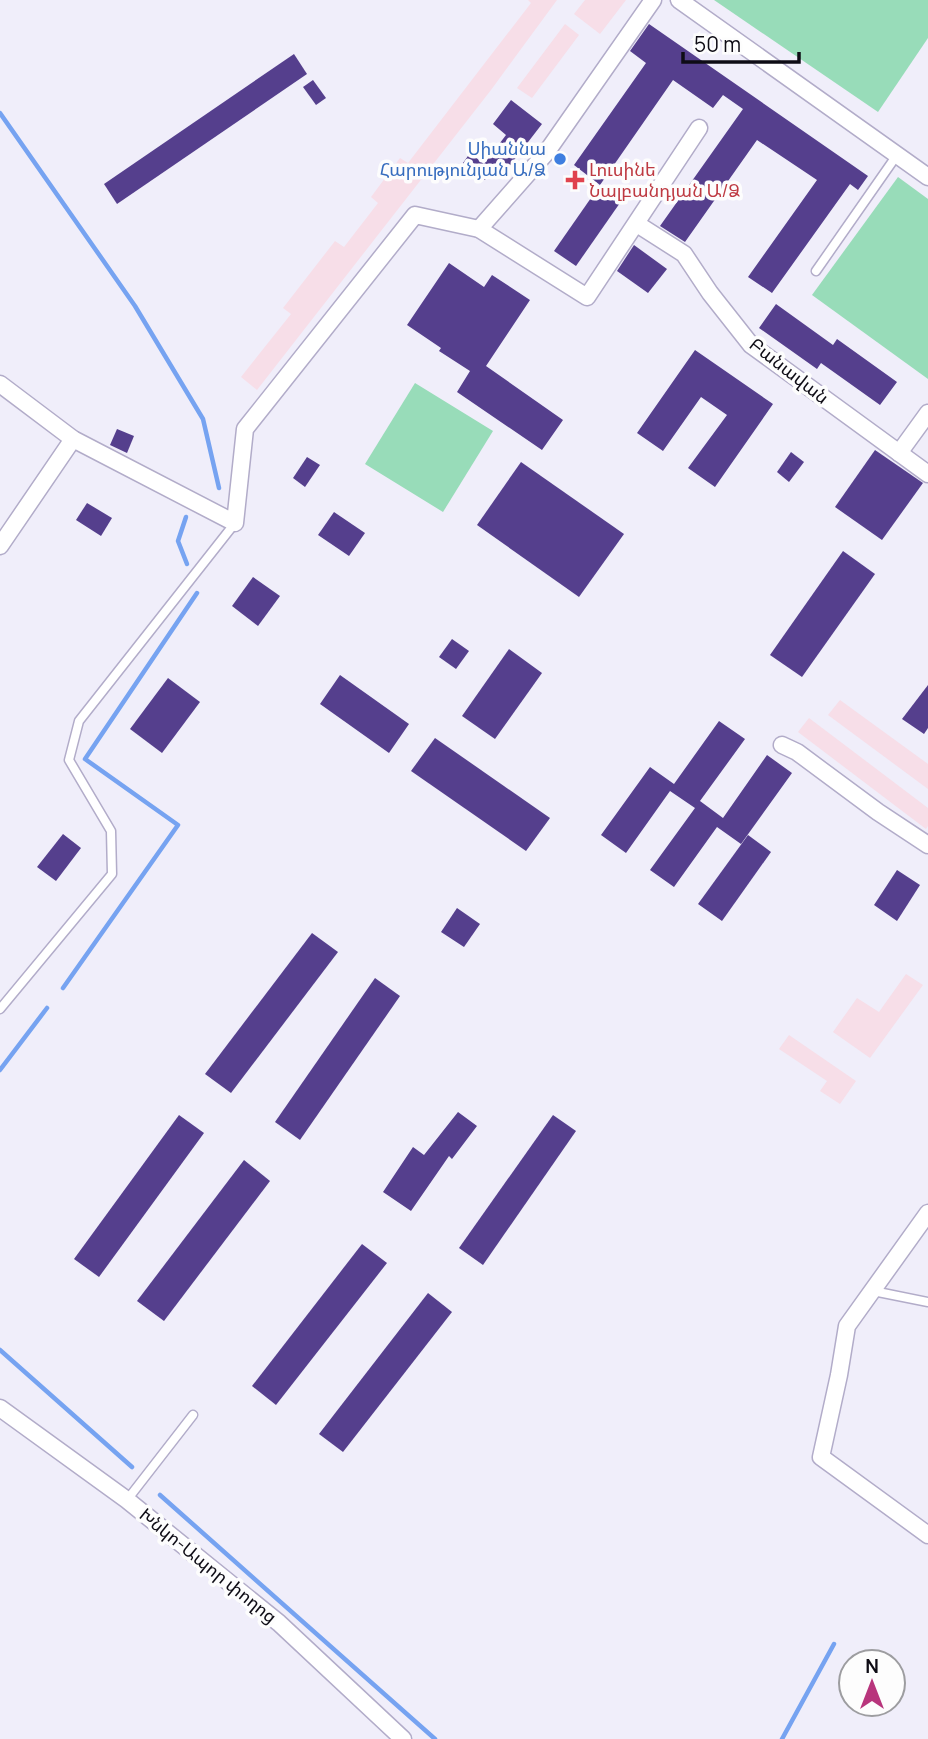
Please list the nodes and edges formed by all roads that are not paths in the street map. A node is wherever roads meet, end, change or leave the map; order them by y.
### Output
1 (653, 0) edge
2 (679, 0) edge
3 (699, 128) dead end
4 (897, 155) junction
5 (928, 177) edge
6 (637, 224) junction
7 (479, 229) junction
8 (816, 271) dead end
9 (0, 384) edge
10 (928, 413) edge
11 (73, 439) junction
12 (899, 453) junction
13 (928, 474) edge
14 (235, 523) junction
15 (0, 546) edge
16 (782, 745) dead end
17 (928, 845) edge
18 (0, 1009) edge
19 (928, 1213) edge
20 (873, 1291) junction
21 (928, 1302) edge
22 (0, 1408) edge
23 (193, 1415) dead end
24 (127, 1500) junction
25 (928, 1535) edge
26 (403, 1739) edge

1 - 7 street
2 - 4 street
3 - 6 street
4 - 5 street
4 - 8 lane
6 - 7 street
6 - 12 street, Բանավան
7 - 14 street
9 - 11 street
10 - 12 street
11 - 14 street
11 - 15 street
12 - 13 street, Բանավան
14 - 18 lane
16 - 17 street
19 - 20 street
20 - 21 lane
20 - 25 street
22 - 24 street, Խնկո-Ապոր փողոց
23 - 24 lane
24 - 26 street, Խնկո-Ապոր փողոց

